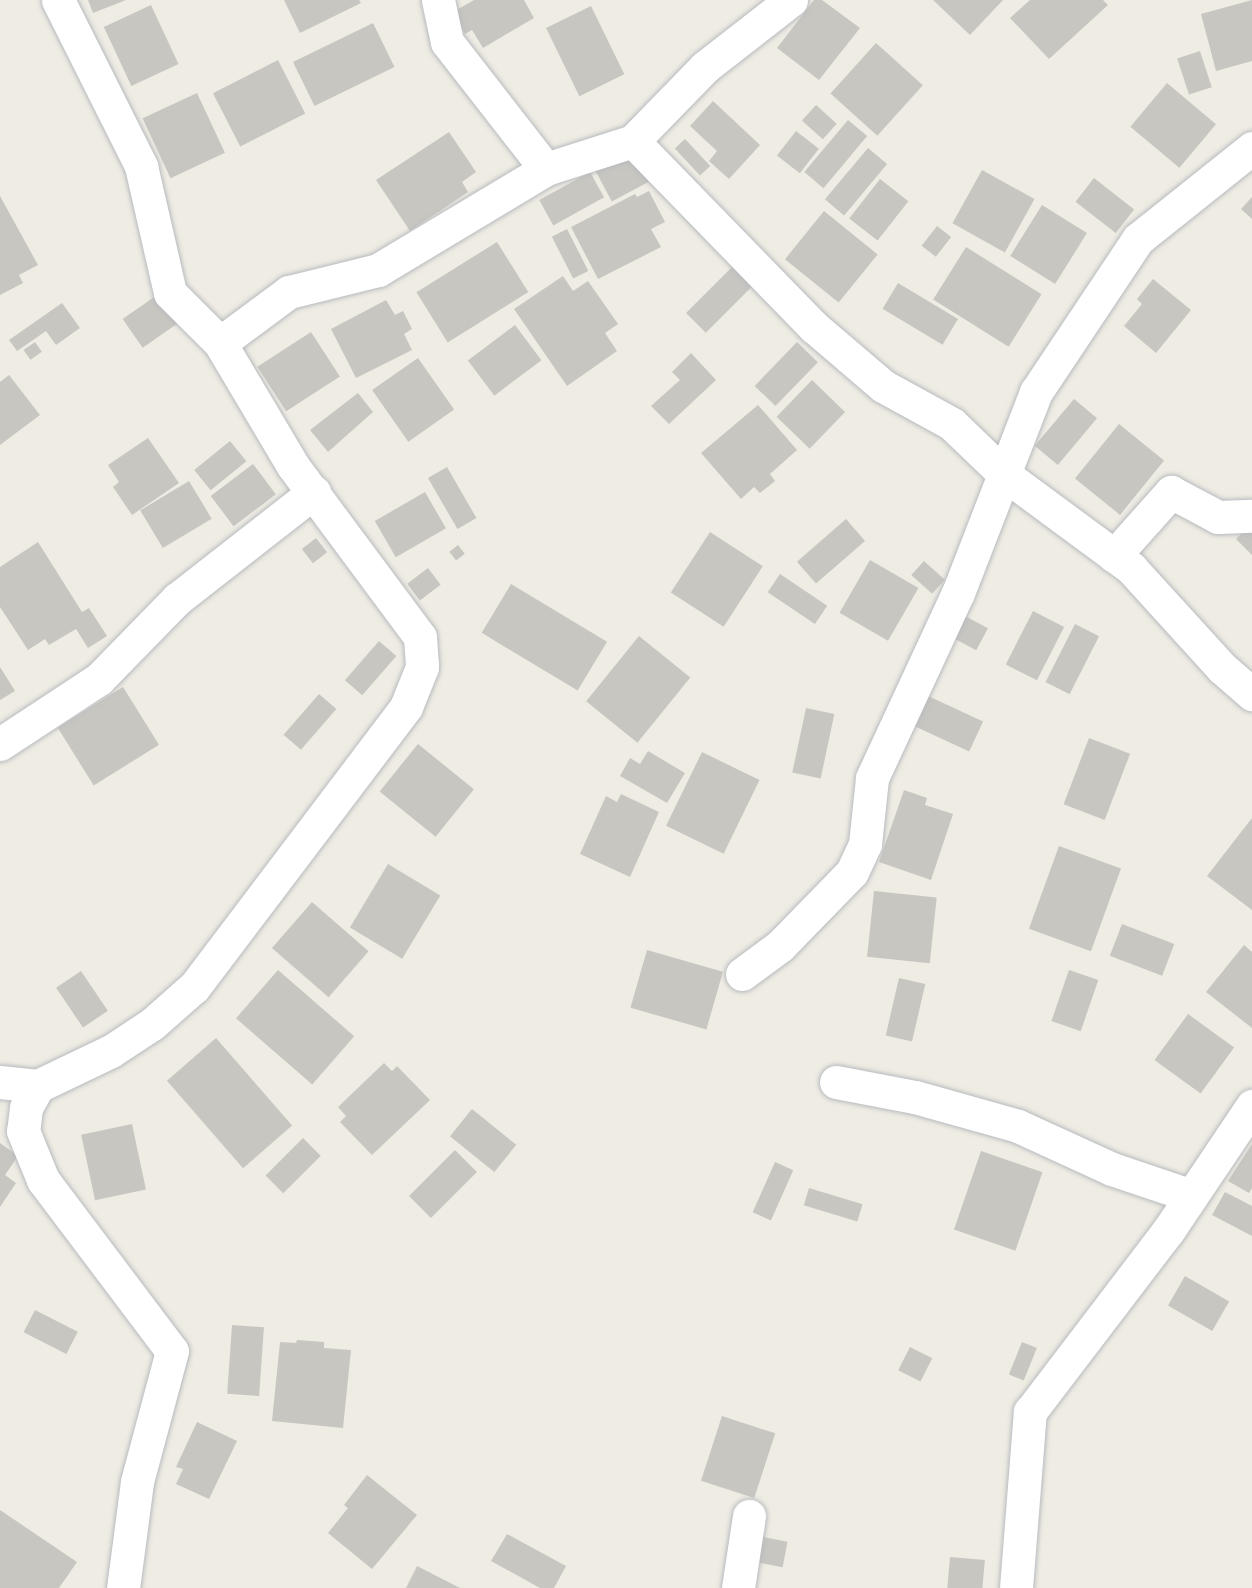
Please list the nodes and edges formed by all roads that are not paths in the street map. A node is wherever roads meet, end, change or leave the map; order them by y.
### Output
1 (58, 0) edge
2 (438, 0) edge
3 (791, 0) edge
4 (633, 141) junction
5 (1252, 148) edge
6 (546, 169) junction
7 (220, 343) junction
8 (1005, 475) junction
9 (314, 492) junction
10 (1252, 516) edge
11 (1113, 556) junction
12 (1252, 694) edge
13 (0, 744) edge
14 (742, 974) dead end
15 (0, 1082) edge
16 (836, 1082) dead end
17 (38, 1086) junction
18 (1252, 1106) edge
19 (1192, 1196) junction
20 (749, 1516) dead end
21 (123, 1588) edge
22 (738, 1588) edge
23 (1016, 1588) edge

1 - 7 street
2 - 6 street
3 - 4 street
4 - 6 street
4 - 8 street
5 - 8 street
6 - 7 street
7 - 9 street
8 - 11 street
8 - 14 street
9 - 13 street
9 - 17 street
10 - 11 street
11 - 12 street
15 - 17 street
16 - 19 street
17 - 21 street
18 - 19 street
19 - 23 street
20 - 22 street

